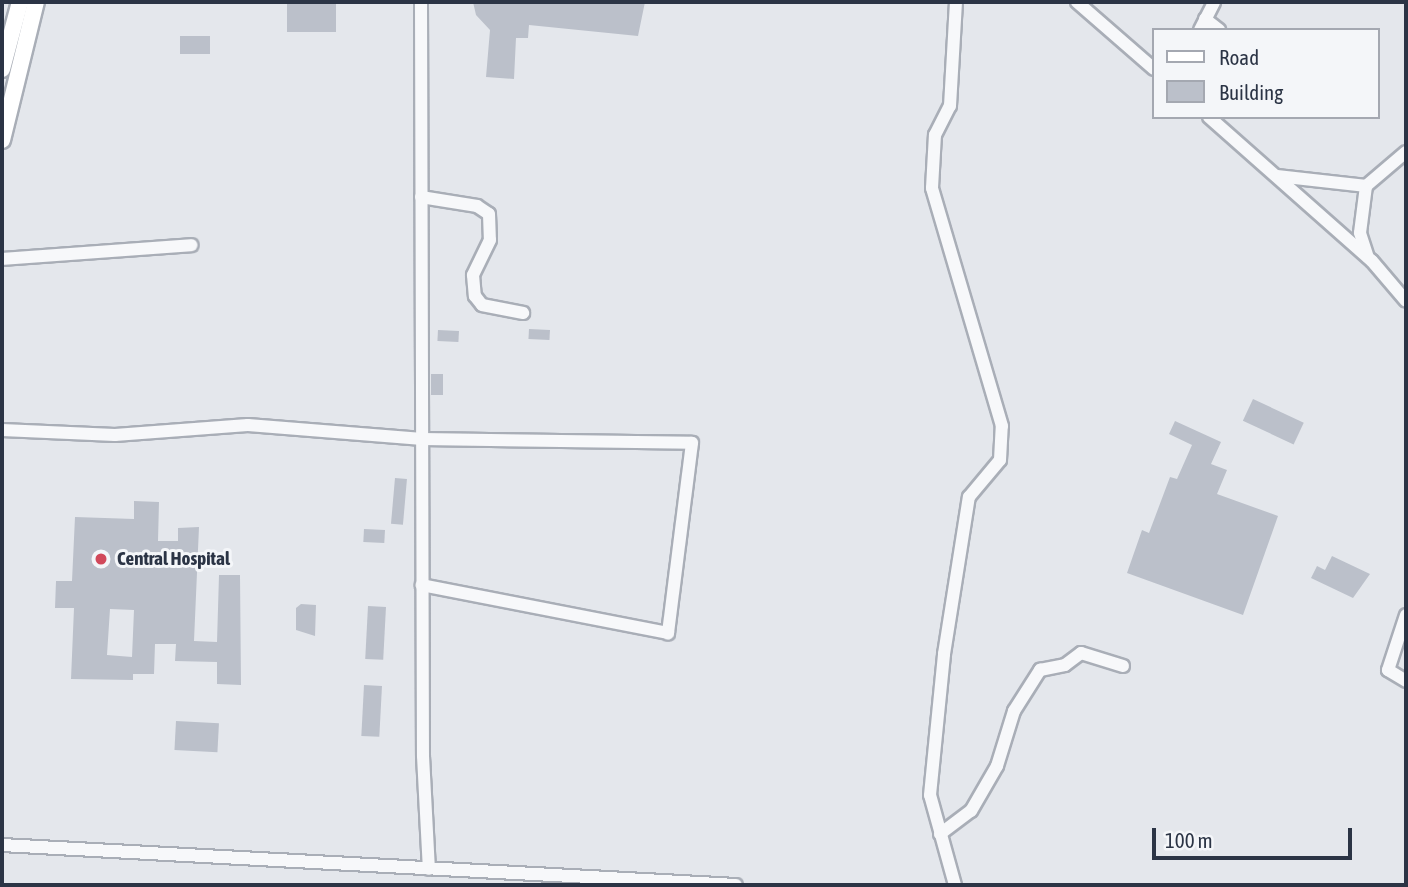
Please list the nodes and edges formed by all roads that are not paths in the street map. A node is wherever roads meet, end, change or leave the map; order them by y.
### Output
1 (20, 2) edge
2 (36, 2) edge
3 (421, 2) edge
4 (956, 2) edge
5 (1077, 2) edge
6 (1214, 2) edge
7 (1203, 24) edge
8 (1152, 67) edge
9 (2, 69) edge
10 (1211, 119) edge
11 (2, 140) edge
12 (1406, 152) edge
13 (1275, 176) junction
14 (1366, 186) junction
15 (421, 197) junction
16 (191, 245) dead end
17 (1368, 258) junction
18 (2, 259) edge
19 (1406, 301) edge
20 (523, 313) dead end
21 (2, 430) edge
22 (422, 439) junction
23 (422, 585) junction
24 (1406, 615) edge
25 (1123, 666) dead end
26 (1406, 681) edge
27 (940, 834) junction
28 (2, 845) edge
29 (429, 869) junction
30 (736, 885) edge
31 (955, 885) edge

1 - 9 street
2 - 11 street
3 - 15 street
4 - 27 street
5 - 8 street
6 - 7 street
10 - 13 street
12 - 14 street
13 - 14 street
13 - 17 street
14 - 17 street
15 - 20 street
15 - 22 street
16 - 18 street
17 - 19 street
21 - 22 street
22 - 23 street
22 - 23 street
23 - 29 street
24 - 26 street
25 - 27 street
27 - 31 street
28 - 29 street
29 - 30 street

